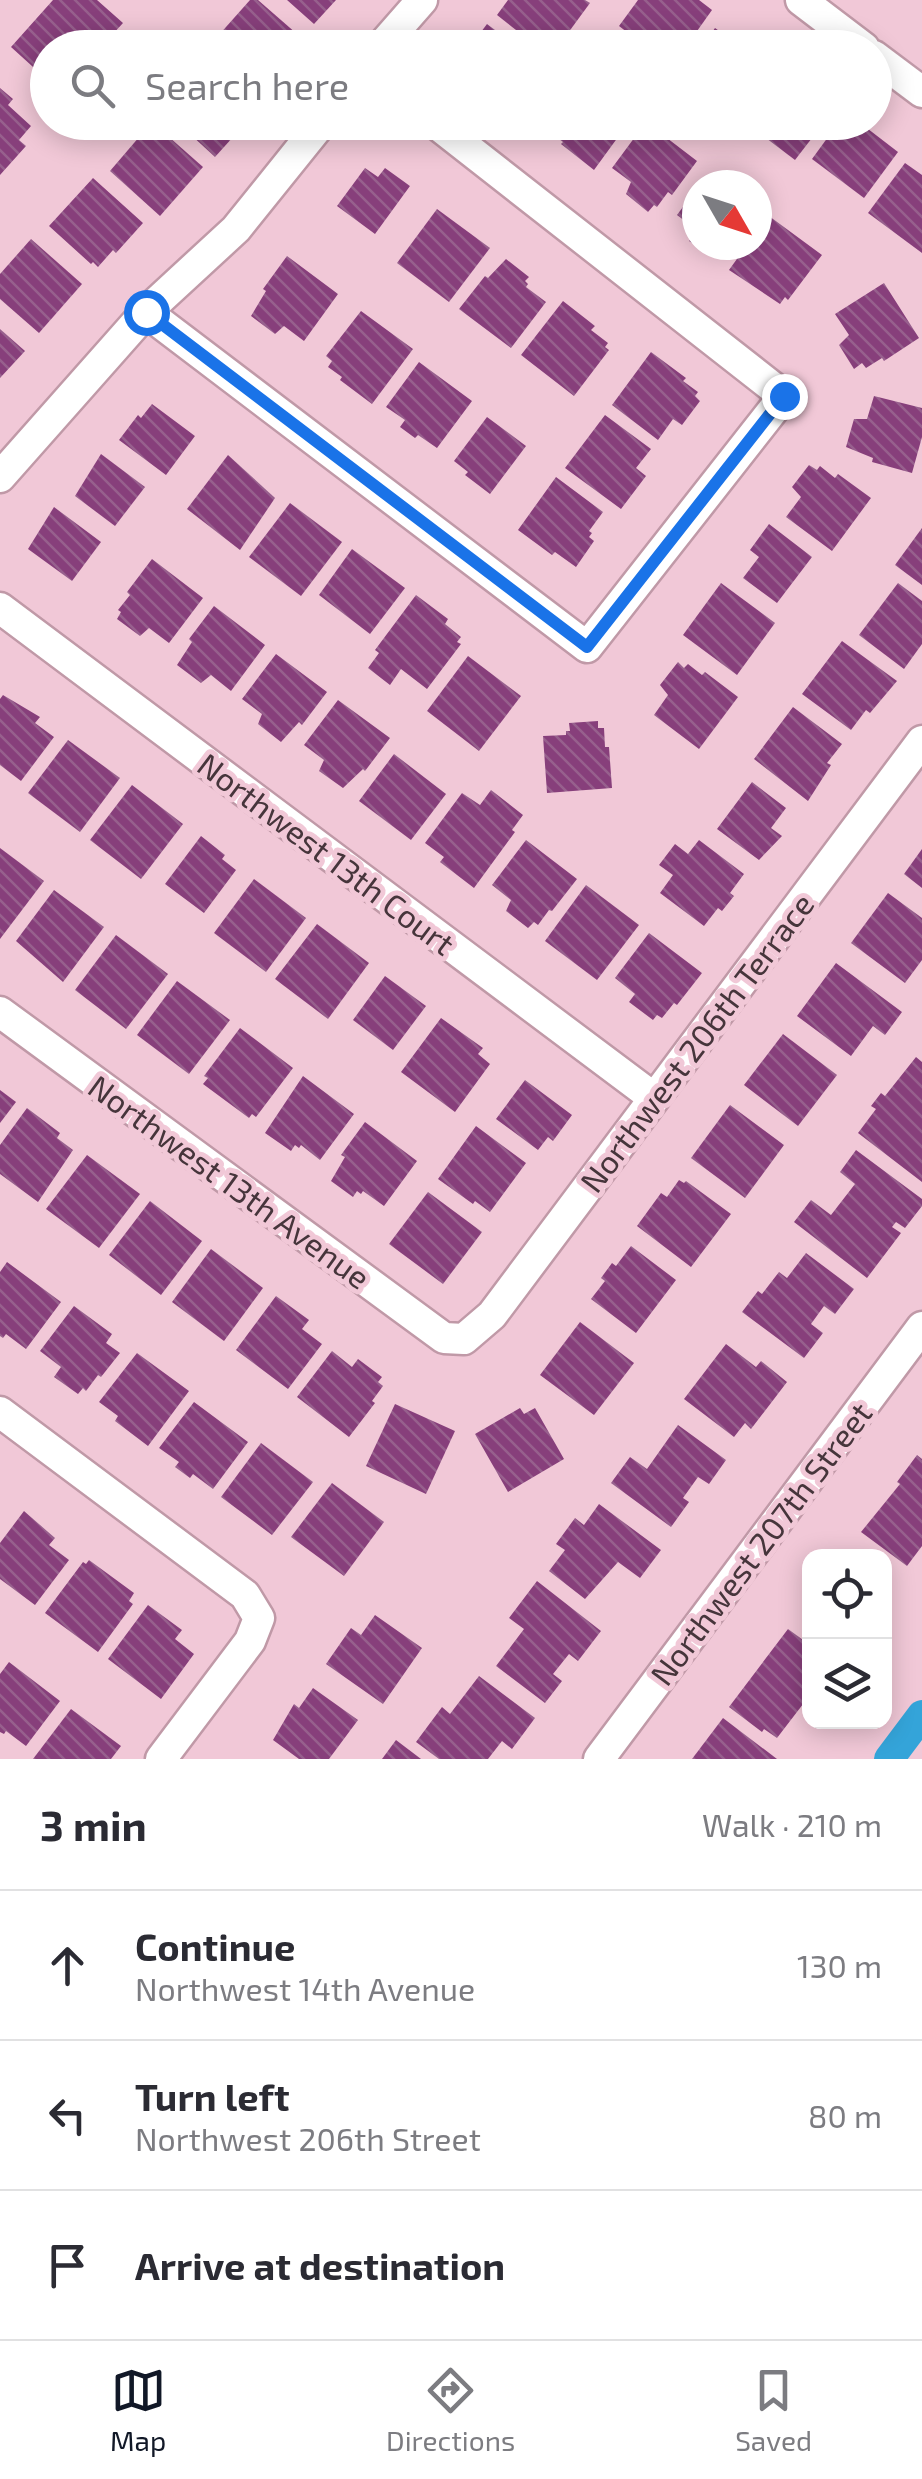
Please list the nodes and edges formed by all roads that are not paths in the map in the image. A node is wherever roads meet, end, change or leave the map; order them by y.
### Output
1 (422, 0) edge
2 (801, 0) edge
3 (396, 30) edge
4 (840, 30) edge
5 (892, 70) edge
6 (922, 92) edge
7 (308, 140) edge
8 (457, 140) edge
9 (146, 312) junction
10 (0, 477) edge
11 (0, 608) edge
12 (922, 741) edge
13 (0, 1012) edge
14 (654, 1098) junction
15 (922, 1327) edge
16 (464, 1338) joint
17 (0, 1412) edge
18 (161, 1759) edge
19 (599, 1759) edge

1 - 3 street
2 - 4 street
5 - 6 street
7 - 9 street
8 - 9 street
9 - 10 street
11 - 14 street, Northwest 13th Court
12 - 14 street, Northwest 206th Terrace
13 - 16 street, Northwest 13th Avenue
14 - 16 street, Northwest 206th Terrace
15 - 19 street, Northwest 207th Street
17 - 18 street

